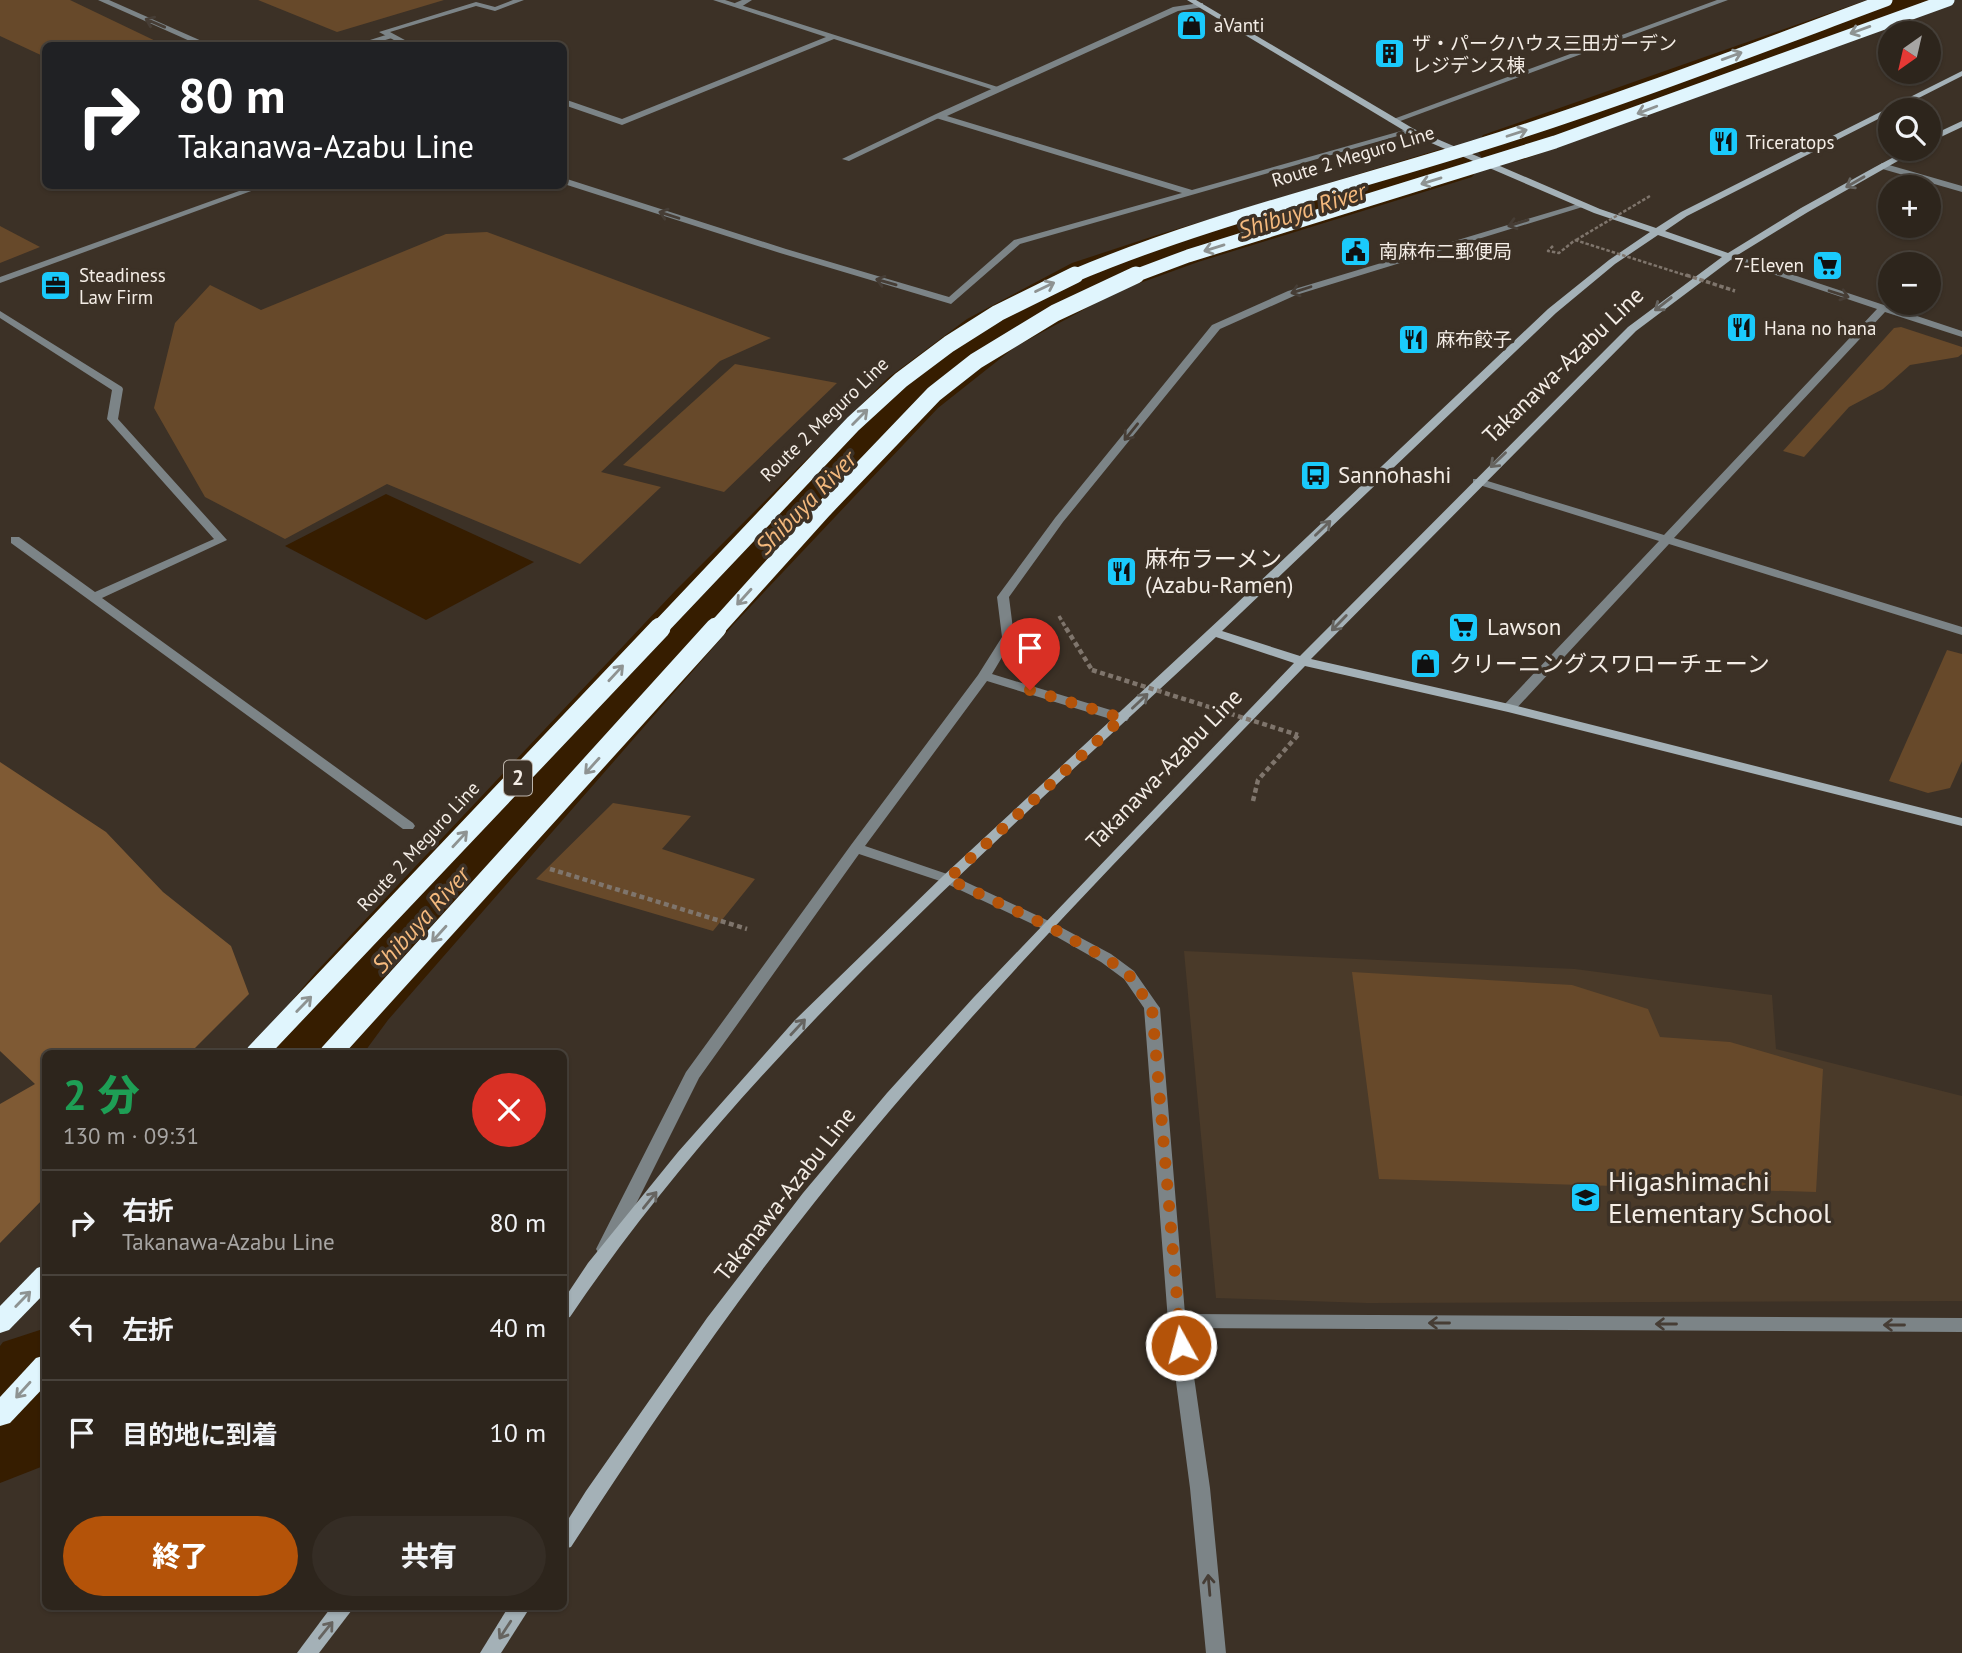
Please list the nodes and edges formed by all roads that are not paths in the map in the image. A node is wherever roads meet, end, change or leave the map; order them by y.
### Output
1 (102, 0) edge
2 (520, 0) edge
3 (717, 0) edge
4 (748, 0) edge
5 (1191, 0) edge
6 (1724, 0) edge
7 (1886, 0) edge
8 (1948, 0) edge
9 (738, 5) junction
10 (1200, 5) junction
11 (388, 36) junction
12 (835, 36) junction
13 (200, 42) edge
14 (368, 42) edge
15 (402, 42) edge
16 (1962, 73) edge
17 (1000, 89) junction
18 (567, 103) edge
19 (939, 116) junction
20 (1392, 121) junction
21 (1962, 124) edge
22 (1411, 131) junction
23 (1941, 134) edge
24 (846, 159) dead end
25 (1891, 161) edge
26 (1882, 166) junction
27 (567, 182) edge
28 (252, 189) edge
29 (1962, 189) edge
30 (1190, 192) junction
31 (1584, 205) junction
32 (1656, 231) junction
33 (1728, 256) junction
34 (0, 280) edge
35 (1878, 306) edge
36 (1878, 313) edge
37 (0, 314) edge
38 (1904, 315) edge
39 (1962, 334) edge
40 (1477, 481) junction
41 (15, 540) dead end
42 (1668, 540) junction
43 (94, 597) junction
44 (1962, 631) edge
45 (1214, 632) junction
46 (1301, 661) junction
47 (984, 676) junction
48 (1509, 708) junction
49 (1122, 718) junction
50 (1962, 821) edge
51 (408, 827) dead end
52 (856, 848) junction
53 (948, 879) junction
54 (1048, 926) junction
55 (260, 1050) edge
56 (334, 1050) edge
57 (594, 1268) junction
58 (42, 1279) edge
59 (567, 1308) edge
60 (1177, 1321) junction
61 (0, 1322) edge
62 (1962, 1325) edge
63 (42, 1370) edge
64 (0, 1415) edge
65 (567, 1537) edge
66 (342, 1610) edge
67 (517, 1610) edge
68 (307, 1653) edge
69 (490, 1653) edge
70 (1216, 1653) edge

13 -> 1 street
2 - 11 street
3 - 9 street
4 - 9 street
5 - 10 main road
6 - 20 street
55 -> 7 highway, Route 2 Meguro Line / 2, bridge
8 -> 56 highway, 2, bridge
9 - 12 street
10 - 17 street
10 - 20 main road
11 - 14 street
11 - 15 street
12 - 17 street
12 - 18 street
16 - 32 main road, Takanawa-Azabu Line
17 - 19 street
19 - 24 street
19 - 30 street
20 - 22 main road
21 - 23 main road
22 - 30 street
22 - 31 main road, bridge
25 - 26 main road, Takanawa-Azabu Line
26 - 29 street
26 -> 33 main road, Takanawa-Azabu Line
30 -> 27 street
28 - 34 street
31 - 32 main road
31 -> 47 street
32 - 33 main road
45 -> 32 main road, Takanawa-Azabu Line
33 -> 35 street
33 -> 40 main road, Takanawa-Azabu Line
36 - 42 street
37 - 43 street
38 - 39 street
40 - 42 street
40 -> 46 main road, Takanawa-Azabu Line
41 - 43 street
42 - 44 street
42 - 48 street
43 - 51 street
45 - 46 main road
49 -> 45 main road, Takanawa-Azabu Line
46 - 48 main road
46 - 54 main road, Takanawa-Azabu Line
47 - 49 street
47 - 52 street
48 - 50 main road
49 - 53 main road, Takanawa-Azabu Line
52 - 53 street
52 - 57 street
53 - 54 street
57 -> 53 main road, Takanawa-Azabu Line
54 - 60 street
54 - 65 main road, Takanawa-Azabu Line
57 - 59 main road, Takanawa-Azabu Line
61 -> 58 highway
62 -> 60 street
70 -> 60 street
63 -> 64 highway
68 -> 66 main road
67 -> 69 main road

